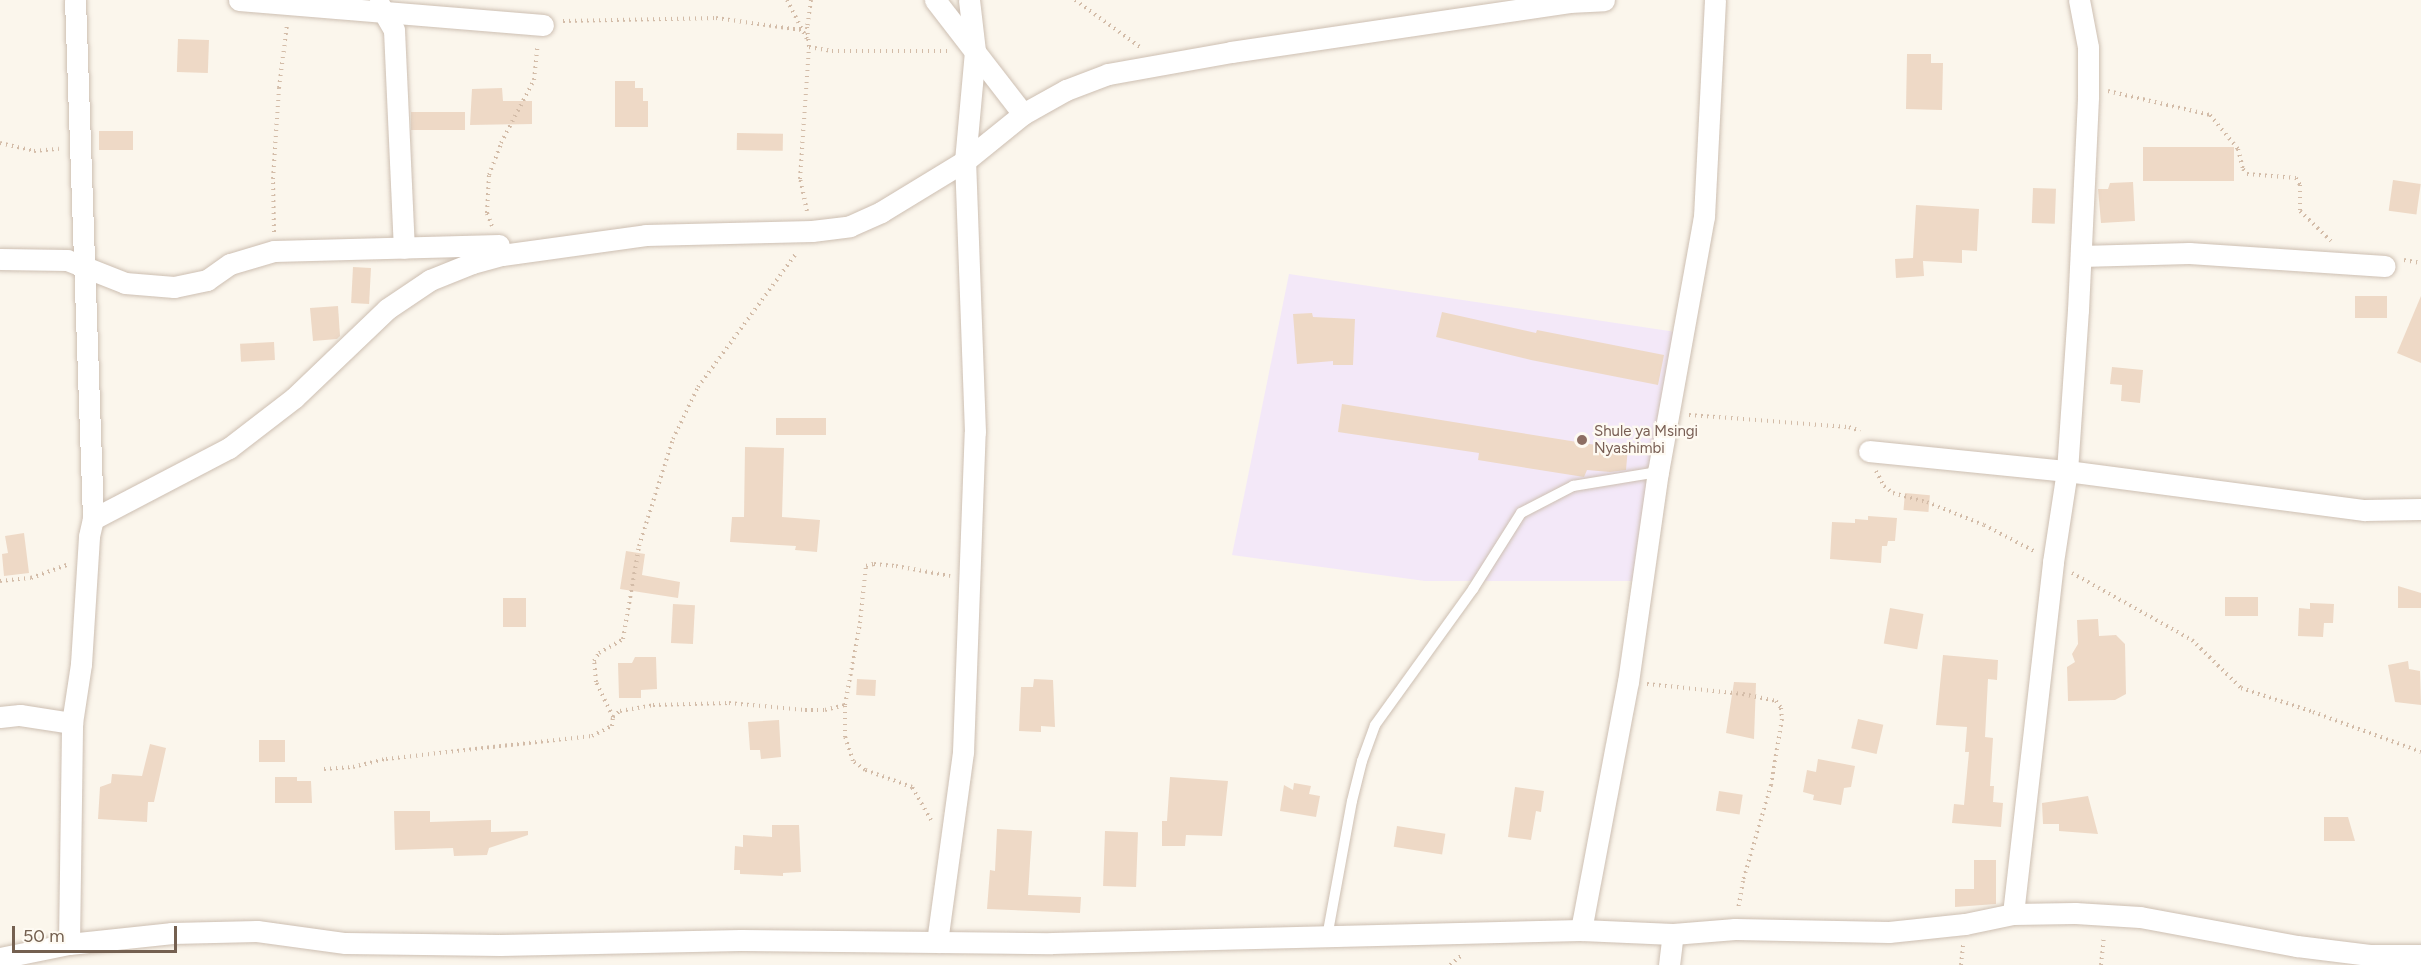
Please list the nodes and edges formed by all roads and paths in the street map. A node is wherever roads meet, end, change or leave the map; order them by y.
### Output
1 (75, 0) edge
2 (239, 0) edge
3 (787, 0) edge
4 (811, 0) edge
5 (935, 0) edge
6 (969, 0) edge
7 (1075, 0) edge
8 (1604, 0) edge
9 (1715, 0) edge
10 (2075, 2) edge
11 (289, 4) junction
12 (380, 6) edge
13 (543, 25) junction
14 (801, 30) junction
15 (807, 40) junction
16 (808, 47) junction
17 (975, 51) junction
18 (1163, 62) junction
19 (2088, 80) junction
20 (1023, 114) junction
21 (964, 161) junction
22 (812, 231) junction
23 (2334, 244) dead end
24 (499, 245) joint
25 (404, 248) junction
26 (274, 251) junction
27 (2081, 256) junction
28 (0, 259) edge
29 (2391, 262) joint
30 (2421, 263) edge
31 (85, 265) junction
32 (1869, 451) dead end
33 (2067, 471) junction
34 (1658, 472) junction
35 (2421, 510) edge
36 (93, 519) junction
37 (88, 559) junction
38 (2053, 562) junction
39 (969, 579) junction
40 (0, 581) edge
41 (1628, 682) junction
42 (845, 705) junction
43 (0, 717) edge
44 (613, 717) junction
45 (72, 723) junction
46 (2421, 752) edge
47 (324, 769) dead end
48 (950, 844) junction
49 (2013, 914) junction
50 (2109, 914) junction
51 (1735, 929) junction
52 (1581, 930) junction
53 (1673, 934) junction
54 (1327, 937) junction
55 (937, 942) junction
56 (69, 944) junction
57 (618, 955) edge
58 (2421, 955) edge
59 (0, 958) edge
60 (2355, 958) edge
61 (1669, 965) edge
62 (2101, 965) edge

1 - 31 street
2 - 11 street
3 - 14 path
4 - 15 path
5 - 17 street
6 - 17 street
7 - 18 path
8 - 18 street
9 - 34 street
10 - 19 street
11 - 12 street
11 - 26 path
12 - 13 street
12 - 25 street
13 - 14 path
13 - 24 path
14 - 15 path
15 - 16 path
16 - 17 path
16 - 22 path
17 - 20 street
17 - 21 street
18 - 20 street
19 - 23 path
19 - 27 street
20 - 21 street
21 - 22 street
21 - 39 street
22 - 36 street
22 - 44 path
24 - 25 street
25 - 26 street
26 - 31 street
27 - 29 street
27 - 33 street
28 - 31 street
29 - 30 path
31 - 36 street
32 - 33 street
33 - 35 street
33 - 38 street
34 - 41 street
34 - 54 lane
36 - 37 street
37 - 40 path
37 - 45 street
38 - 46 path
38 - 49 street
39 - 42 path
39 - 48 street
41 - 51 path
41 - 52 street
42 - 44 path
42 - 48 path
43 - 45 street
44 - 47 path
45 - 56 street
48 - 55 street
49 - 50 street
49 - 51 street
50 - 60 street
50 - 62 path
51 - 53 street
52 - 53 street
52 - 54 street
53 - 61 street
54 - 55 street
55 - 57 street
56 - 57 street
56 - 59 street
58 - 60 street

